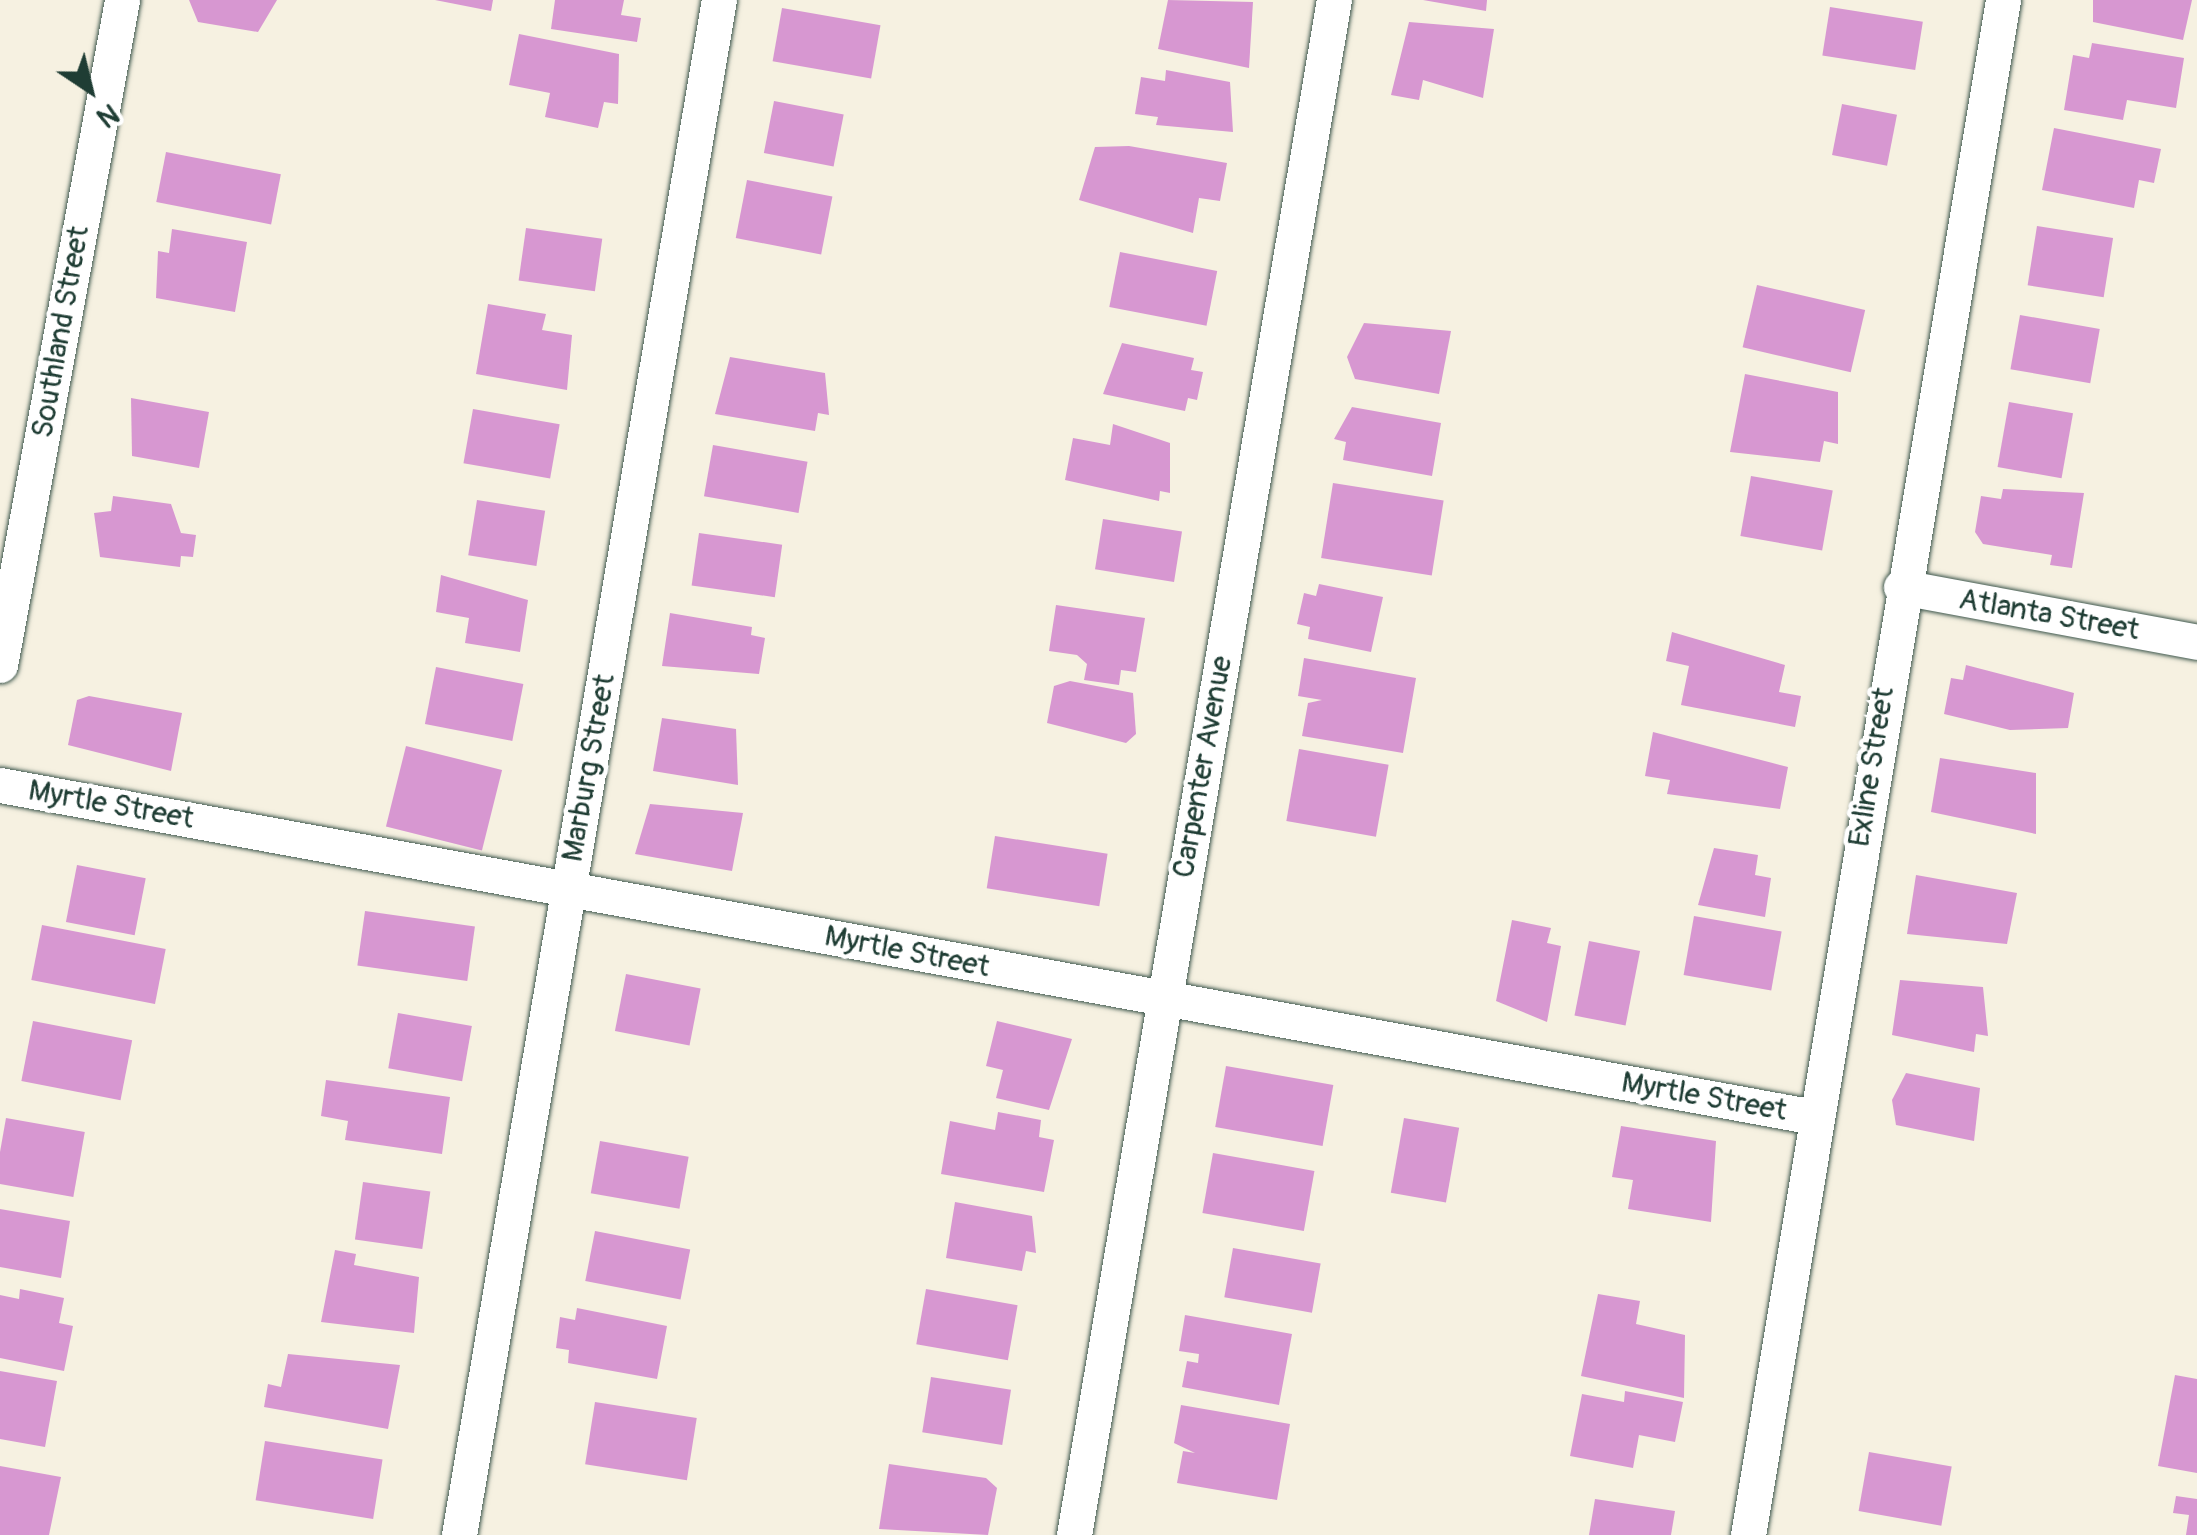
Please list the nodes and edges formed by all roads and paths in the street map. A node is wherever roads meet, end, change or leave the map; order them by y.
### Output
1 (122, 0) edge
2 (719, 0) edge
3 (1334, 0) edge
4 (2003, 0) edge
5 (1901, 587) junction
6 (2197, 642) edge
7 (0, 664) edge
8 (0, 785) edge
9 (569, 889) junction
10 (1164, 1000) junction
11 (1814, 1117) junction
12 (1758, 1533) edge
13 (459, 1535) edge
14 (1074, 1535) edge

1 - 7 street, Southland Street
2 - 9 street, Marburg Street
3 - 10 street, Carpenter Avenue
4 - 5 street, Exline Street
5 - 6 street, Atlanta Street
5 - 11 street, Exline Street
8 - 9 street, Myrtle Street
9 - 10 street, Myrtle Street
9 - 13 street, Marburg Street
10 - 11 street, Myrtle Street
10 - 14 street, Carpenter Avenue
11 - 12 street, Exline Street

